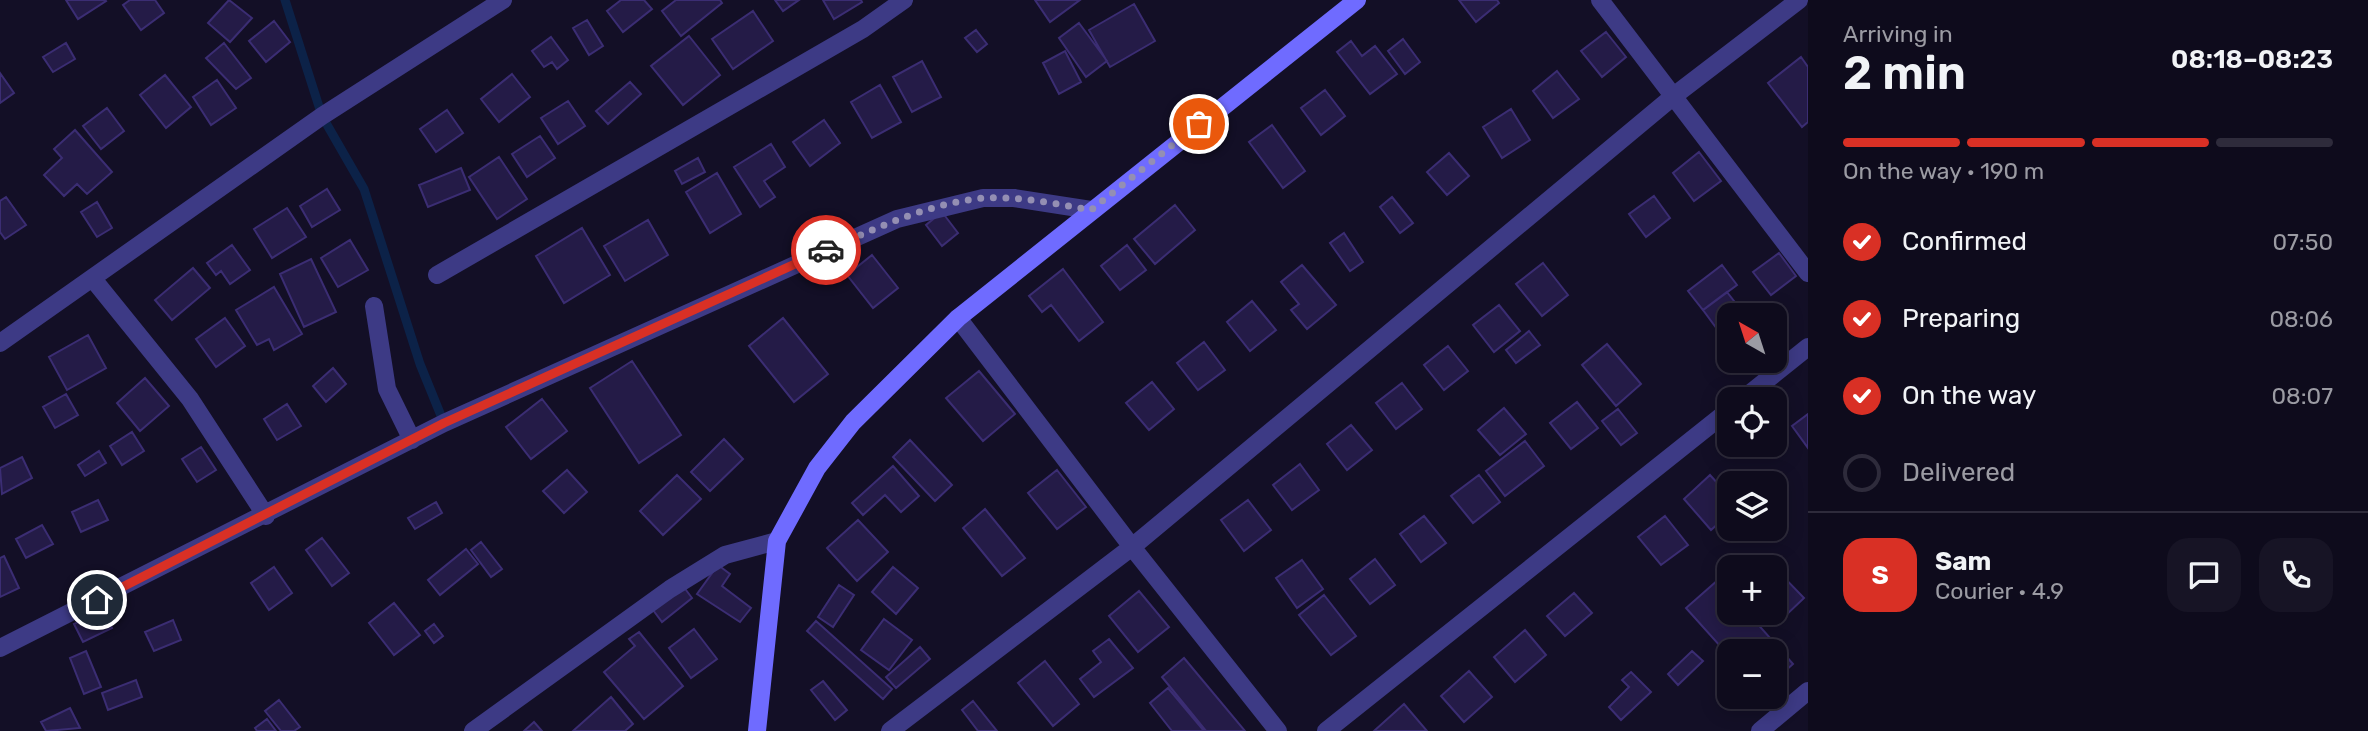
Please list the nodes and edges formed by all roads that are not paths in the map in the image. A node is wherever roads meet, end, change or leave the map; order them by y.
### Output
1 (503, 0) edge
2 (905, 0) edge
3 (1357, 0) edge
4 (1600, 0) edge
5 (1799, 0) edge
6 (1675, 95) junction
7 (1091, 210) junction
8 (1808, 273) edge
9 (437, 275) dead end
10 (93, 279) junction
11 (374, 306) dead end
12 (958, 318) junction
13 (0, 343) edge
14 (1808, 347) edge
15 (1758, 387) edge
16 (1717, 420) edge
17 (412, 440) junction
18 (266, 516) junction
19 (777, 541) junction
20 (1132, 547) junction
21 (0, 648) edge
22 (1808, 691) edge
23 (473, 731) edge
24 (757, 731) edge
25 (890, 731) edge
26 (1278, 731) edge
27 (1326, 731) edge
28 (1760, 731) edge

1 - 10 street
2 - 9 street
3 - 7 street
4 - 6 street
5 - 6 street
6 - 8 street
6 - 20 street
7 - 12 street
7 - 17 street
10 - 13 street
10 - 18 street
11 - 17 street
12 - 19 street
12 - 20 street
14 - 15 street
16 - 27 street
17 - 18 street
18 - 21 street
19 - 23 street
19 - 24 street
20 - 25 street
20 - 26 street
22 - 28 street

